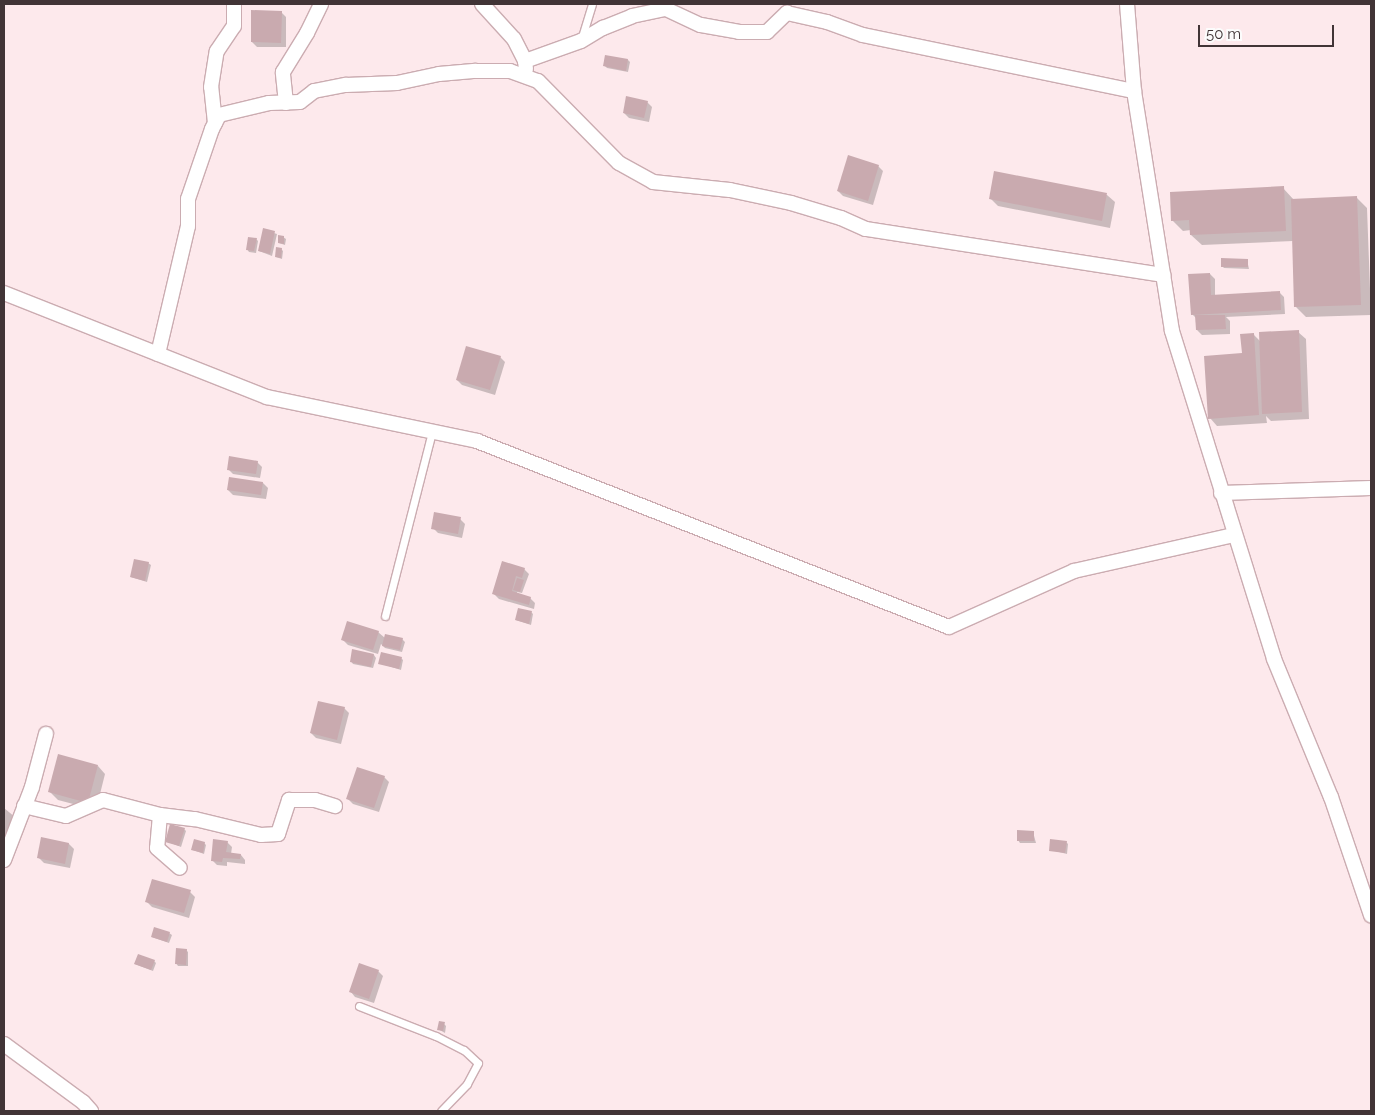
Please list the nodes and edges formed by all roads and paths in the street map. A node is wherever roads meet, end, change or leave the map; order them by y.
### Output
1 (234, 4) edge
2 (321, 4) edge
3 (482, 4) edge
4 (592, 4) edge
5 (1127, 4) edge
6 (581, 41) junction
7 (525, 61) junction
8 (527, 77) junction
9 (1134, 91) junction
10 (286, 102) junction
11 (215, 123) junction
12 (1163, 275) junction
13 (4, 293) edge
14 (158, 354) junction
15 (432, 431) junction
16 (1371, 488) edge
17 (1221, 493) junction
18 (1234, 535) junction
19 (385, 616) dead end
20 (46, 734) dead end
21 (24, 806) junction
22 (335, 806) dead end
23 (160, 815) junction
24 (4, 860) edge
25 (180, 868) dead end
26 (1371, 915) edge
27 (359, 1006) dead end
28 (4, 1044) edge
29 (92, 1111) edge
30 (441, 1111) edge

1 - 11 street
2 - 10 street
3 - 7 street
4 - 6 lane
5 - 9 street
6 - 7 street
6 - 9 street
7 - 8 street
8 - 10 street
8 - 12 street
9 - 12 street
10 - 11 street
11 - 14 street
12 - 17 street
13 - 14 street
14 - 15 street
15 - 18 street
15 - 19 lane
16 - 17 street
17 - 18 street
18 - 26 street
20 - 21 street
21 - 23 street
21 - 24 street
22 - 23 street
23 - 25 street
27 - 30 lane
28 - 29 street

